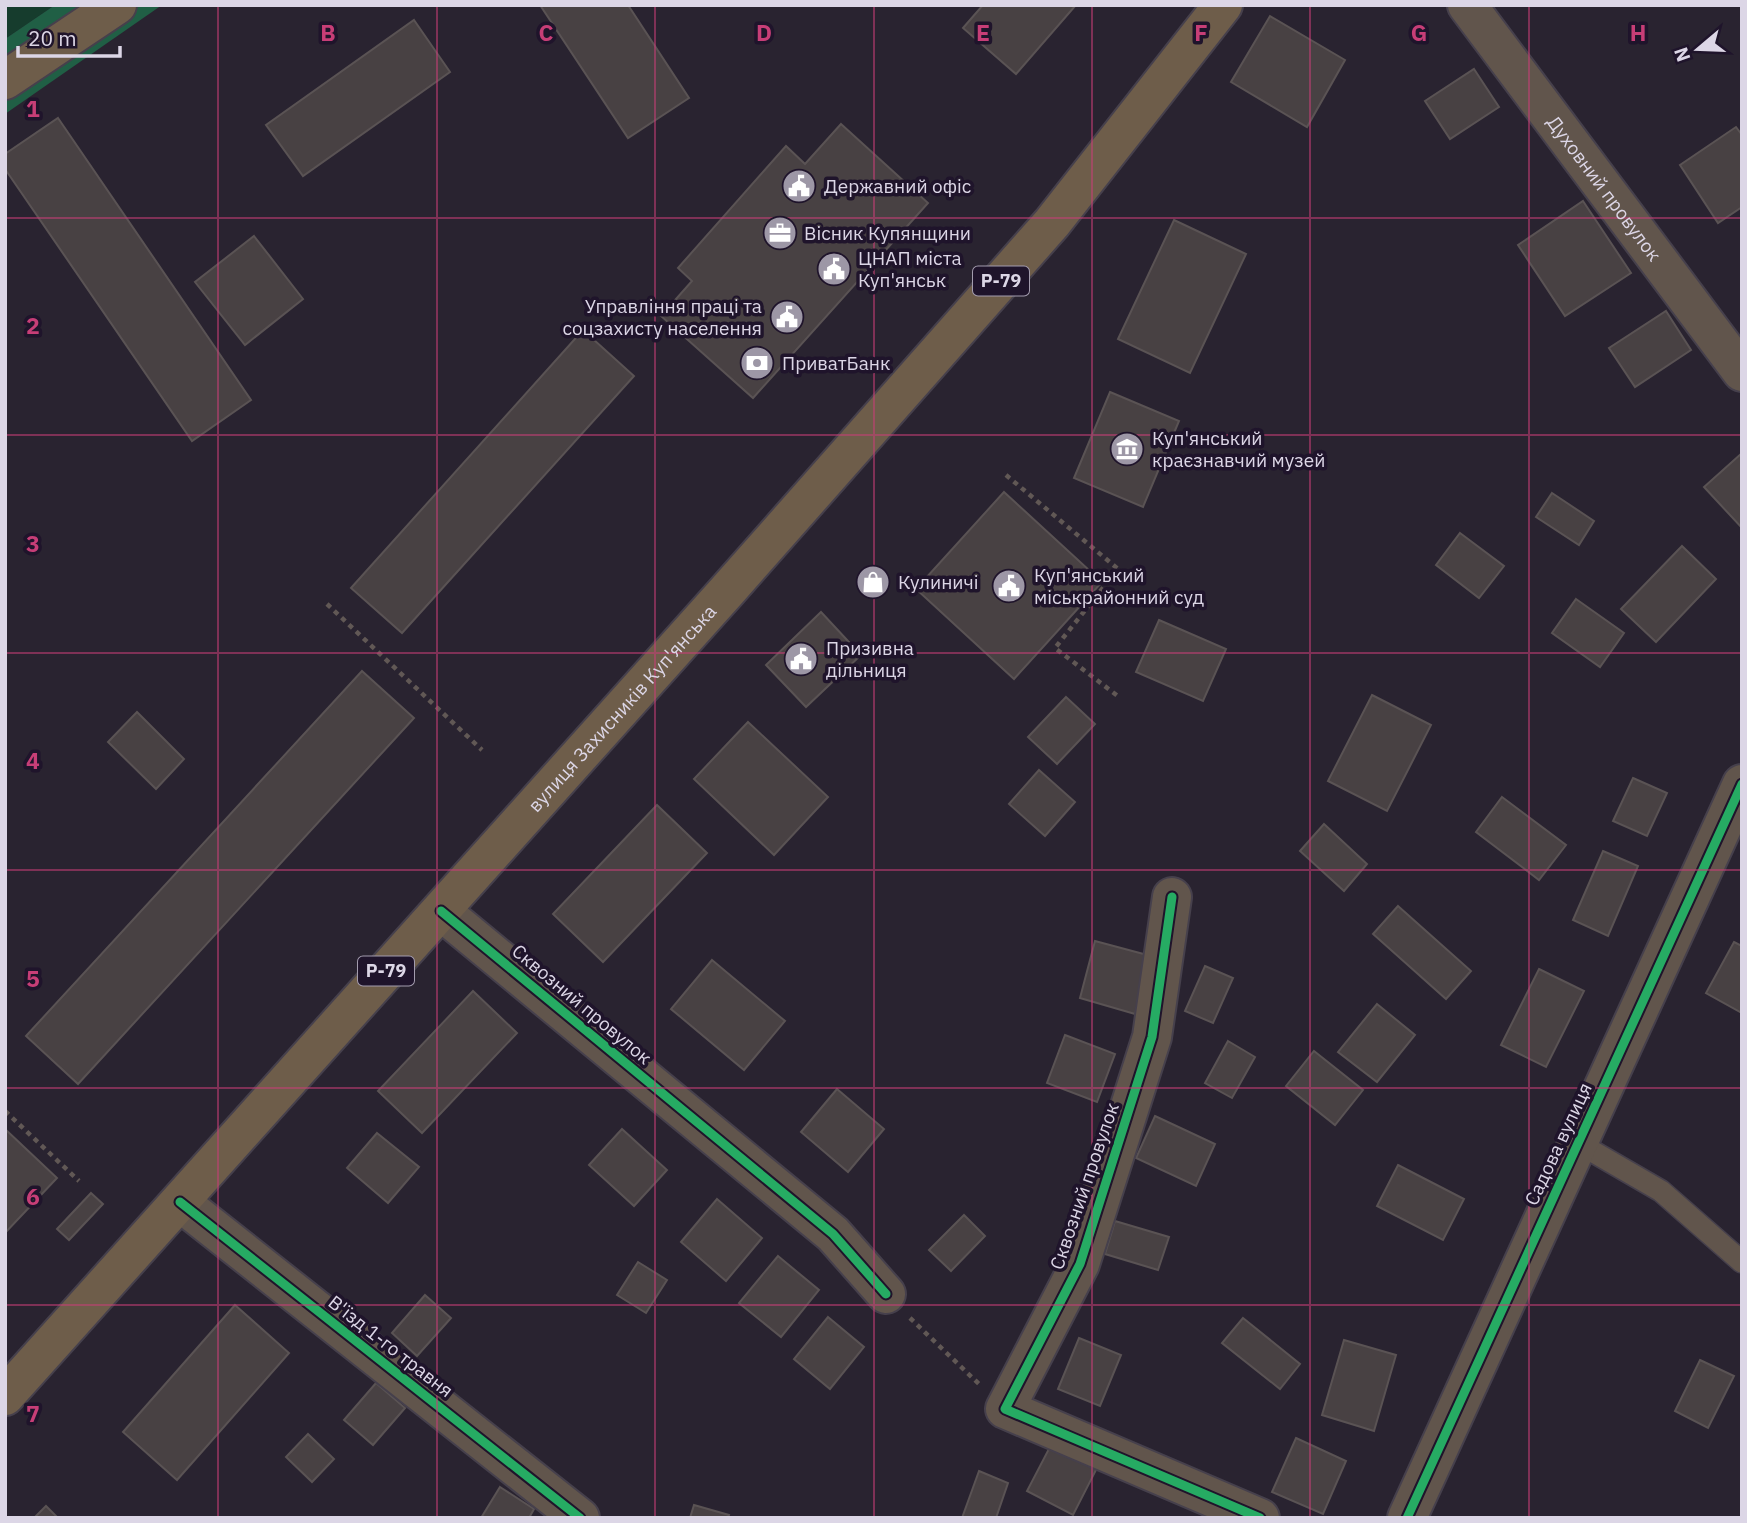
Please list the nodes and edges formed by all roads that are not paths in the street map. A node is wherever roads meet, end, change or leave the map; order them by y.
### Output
1 (117, 5) edge
2 (1223, 5) edge
3 (1467, 5) edge
4 (5, 80) edge
5 (1742, 372) edge
6 (1742, 784) edge
7 (1172, 897) dead end
8 (440, 911) junction
9 (1578, 1143) junction
10 (180, 1202) junction
11 (1742, 1262) edge
12 (886, 1294) road end
13 (5, 1396) edge
14 (580, 1518) edge
15 (1260, 1518) edge
16 (1407, 1518) edge

1 - 4 main road
2 - 8 main road, вулиця Захисників Куп'янська / Р-79
3 - 5 street, Духовний провулок
6 - 9 street, Садова вулиця
7 - 15 street, Сквозний провулок
8 - 10 main road, вулиця Захисників Куп'янська / Р-79
8 - 12 street, Сквозний провулок
9 - 11 lane
9 - 16 street, Садова вулиця
10 - 13 main road, вулиця Захисників Куп'янська / Р-79
10 - 14 street, В'їзд 1-го травня

